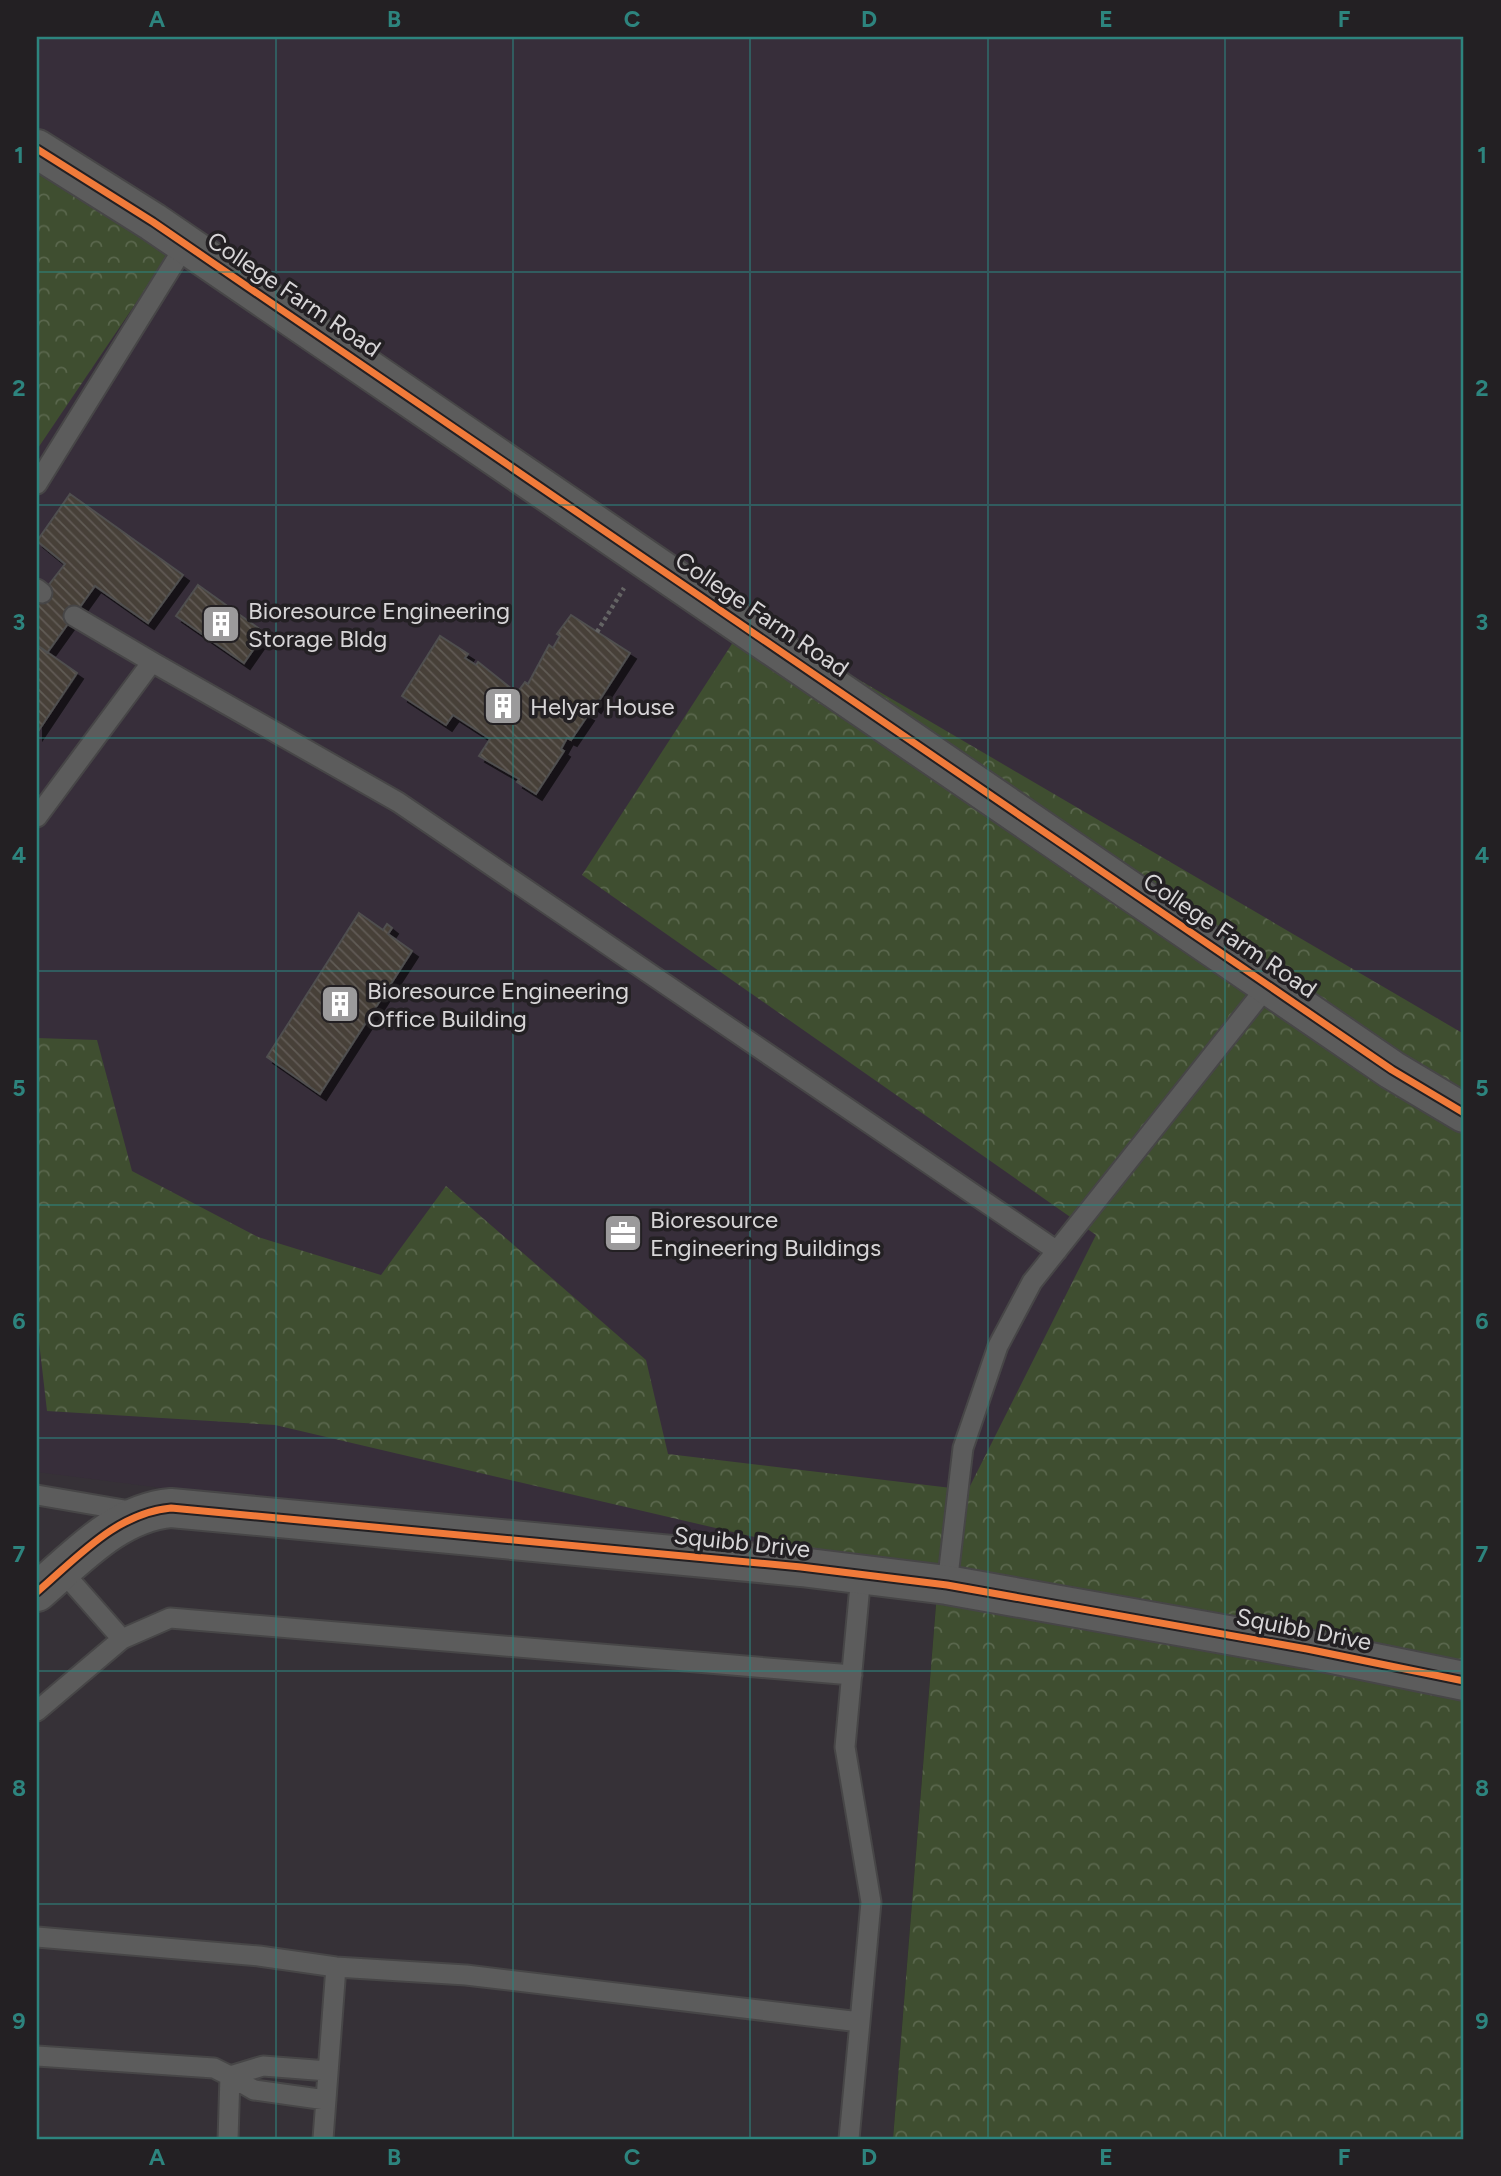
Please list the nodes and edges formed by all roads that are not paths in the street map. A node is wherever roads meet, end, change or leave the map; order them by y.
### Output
1 (37, 149) edge
2 (186, 244) junction
3 (37, 484) edge
4 (74, 616) dead end
5 (152, 662) junction
6 (37, 817) edge
7 (1269, 984) junction
8 (1464, 1113) edge
9 (1057, 1251) junction
10 (37, 1495) edge
11 (142, 1513) junction
12 (861, 1574) junction
13 (49, 1582) edge
14 (947, 1585) junction
15 (122, 1639) junction
16 (852, 1675) junction
17 (1464, 1681) edge
18 (37, 1711) edge
19 (37, 1937) edge
20 (336, 1967) junction
21 (860, 2022) junction
22 (37, 2056) edge
23 (328, 2071) junction
24 (230, 2076) junction
25 (326, 2100) junction
26 (228, 2139) edge
27 (323, 2139) edge
28 (849, 2139) edge

1 - 2 street, College Farm Road
2 - 3 lane
2 - 7 street, College Farm Road
4 - 5 lane
5 - 6 lane
5 - 9 lane
7 - 8 street, College Farm Road
7 - 9 lane
9 - 14 lane
10 - 11 lane
11 - 12 street, Squibb Drive
11 - 13 street, Squibb Drive
12 - 14 street, Squibb Drive
12 - 16 lane
13 - 15 lane
14 - 17 street, Squibb Drive
15 - 16 lane
15 - 18 lane
16 - 21 lane
19 - 20 lane
20 - 21 lane
20 - 23 lane
21 - 28 lane
22 - 24 lane
23 - 24 lane
23 - 25 lane
24 - 25 lane
24 - 26 lane
25 - 27 lane

